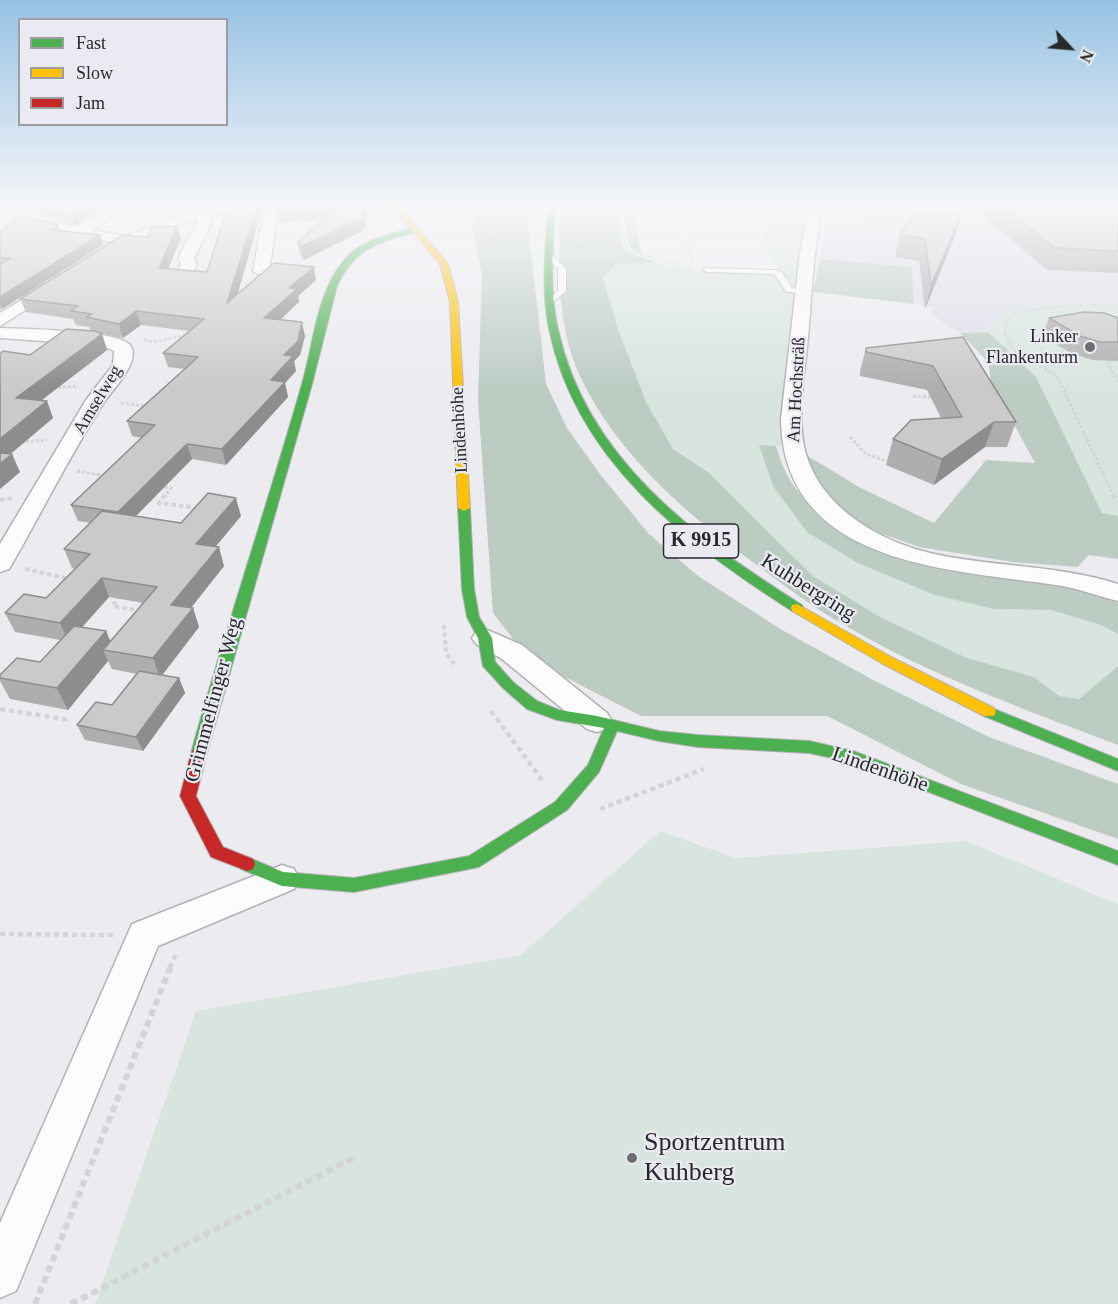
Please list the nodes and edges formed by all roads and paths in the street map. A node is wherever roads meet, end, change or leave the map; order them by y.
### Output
1 (187, 267) edge
2 (262, 267) edge
3 (343, 267) edge
4 (443, 267) edge
5 (548, 267) edge
6 (560, 267) edge
7 (689, 267) edge
8 (700, 267) edge
9 (773, 267) edge
10 (807, 267) edge
11 (562, 269) joint
12 (707, 270) junction
13 (261, 271) joint
14 (774, 272) junction
15 (184, 273) edge
16 (71, 275) edge
17 (804, 291) junction
18 (227, 304) edge
19 (549, 304) junction
20 (1118, 305) edge
21 (0, 321) edge
22 (0, 333) edge
23 (188, 334) edge
24 (153, 342) dead end
25 (1118, 365) edge
26 (1118, 381) edge
27 (79, 386) dead end
28 (45, 389) edge
29 (923, 389) edge
30 (913, 396) dead end
31 (924, 396) junction
32 (934, 397) junction
33 (943, 397) edge
34 (938, 403) edge
35 (129, 404) dead end
36 (151, 406) edge
37 (850, 437) dead end
38 (42, 440) dead end
39 (10, 442) edge
40 (889, 462) dead end
41 (56, 468) junction
42 (113, 478) edge
43 (156, 485) edge
44 (1118, 501) edge
45 (202, 509) edge
46 (0, 564) edge
47 (44, 573) dead end
48 (78, 580) edge
49 (124, 589) edge
50 (1118, 593) edge
51 (142, 612) edge
52 (485, 638) joint
53 (0, 709) edge
54 (70, 720) dead end
55 (605, 723) junction
56 (1118, 765) edge
57 (706, 768) dead end
58 (591, 813) dead end
59 (1118, 858) edge
60 (282, 879) junction
61 (191, 918) junction
62 (0, 934) edge
63 (145, 935) junction
64 (357, 1156) dead end
65 (0, 1275) edge
66 (35, 1304) edge
67 (71, 1304) edge

1 - 15 street
2 - 13 street
3 - 60 street, Grimmelfinger Weg
4 - 52 street, Lindenhöhe
5 - 19 street, Kuhbergring / K 9915
6 - 11 lane
7 - 12 path
8 - 12 path
9 - 14 path
10 - 17 street, Am Hochsträß
11 - 19 lane
12 - 14 lane
13 - 18 path
14 - 17 lane
16 - 21 street
17 - 50 street, Am Hochsträß
19 - 56 street, Kuhbergring / K 9915
20 - 44 path
22 - 41 street, Amselweg
23 - 24 path
25 - 26 path
27 - 28 path, Amselweg
29 - 31 path
30 - 31 path
31 - 32 path
32 - 33 path
32 - 34 path
35 - 36 path, Amselweg
37 - 40 path
38 - 39 path, Amselweg
41 - 42 path
41 - 46 street, Amselweg
43 - 45 path
47 - 48 path
49 - 51 path
52 - 55 street, Lindenhöhe
53 - 54 path
55 - 59 street, Lindenhöhe
55 - 60 street, Grimmelfinger Weg
57 - 58 path
60 - 61 street
61 - 63 street
61 - 66 path
62 - 63 path
63 - 65 street
64 - 67 path

